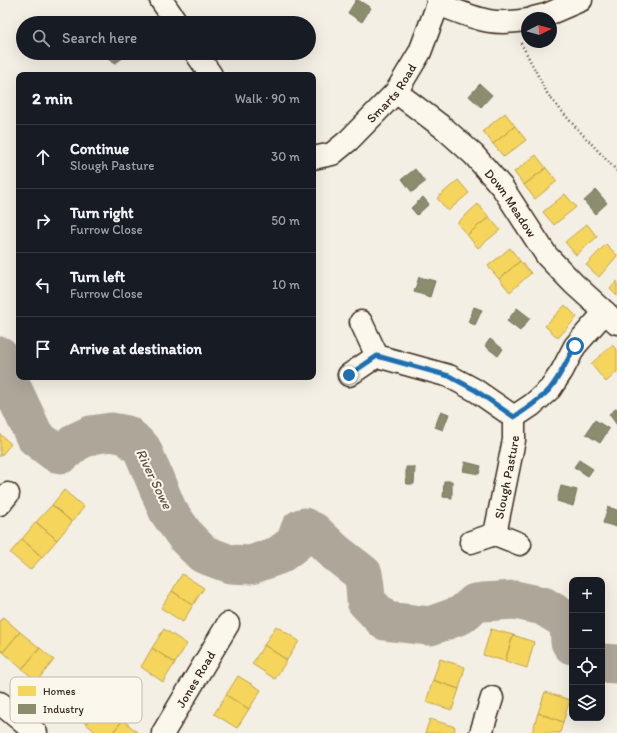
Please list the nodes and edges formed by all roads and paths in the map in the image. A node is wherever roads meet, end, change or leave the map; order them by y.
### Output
1 (162, 0) edge
2 (581, 0) edge
3 (438, 2) edge
4 (551, 12) edge
5 (172, 16) edge
6 (518, 21) edge
7 (201, 60) edge
8 (209, 72) edge
9 (396, 92) junction
10 (316, 157) edge
11 (617, 170) edge
12 (611, 317) edge
13 (361, 322) dead end
14 (377, 356) junction
15 (349, 375) dead end
16 (514, 417) junction
17 (495, 534) junction
18 (471, 542) dead end
19 (520, 544) dead end
20 (228, 624) dead end
21 (492, 698) dead end
22 (0, 703) edge
23 (10, 711) edge
24 (24, 723) edge
25 (36, 733) edge
26 (163, 733) edge
27 (481, 733) edge

1 - 5 street
2 - 4 street
3 - 6 street
3 - 9 street, Smarts Road
6 - 11 path
7 - 8 street
9 - 10 street, Smarts Road
9 - 12 street, Down Meadow
12 - 16 street, Slough Pasture
13 - 14 street
14 - 15 street
14 - 16 street
16 - 17 street, Slough Pasture
17 - 18 street, Slough Pasture
17 - 19 street, Slough Pasture
20 - 26 street, Jones Road
21 - 27 street
22 - 23 street
24 - 25 street

